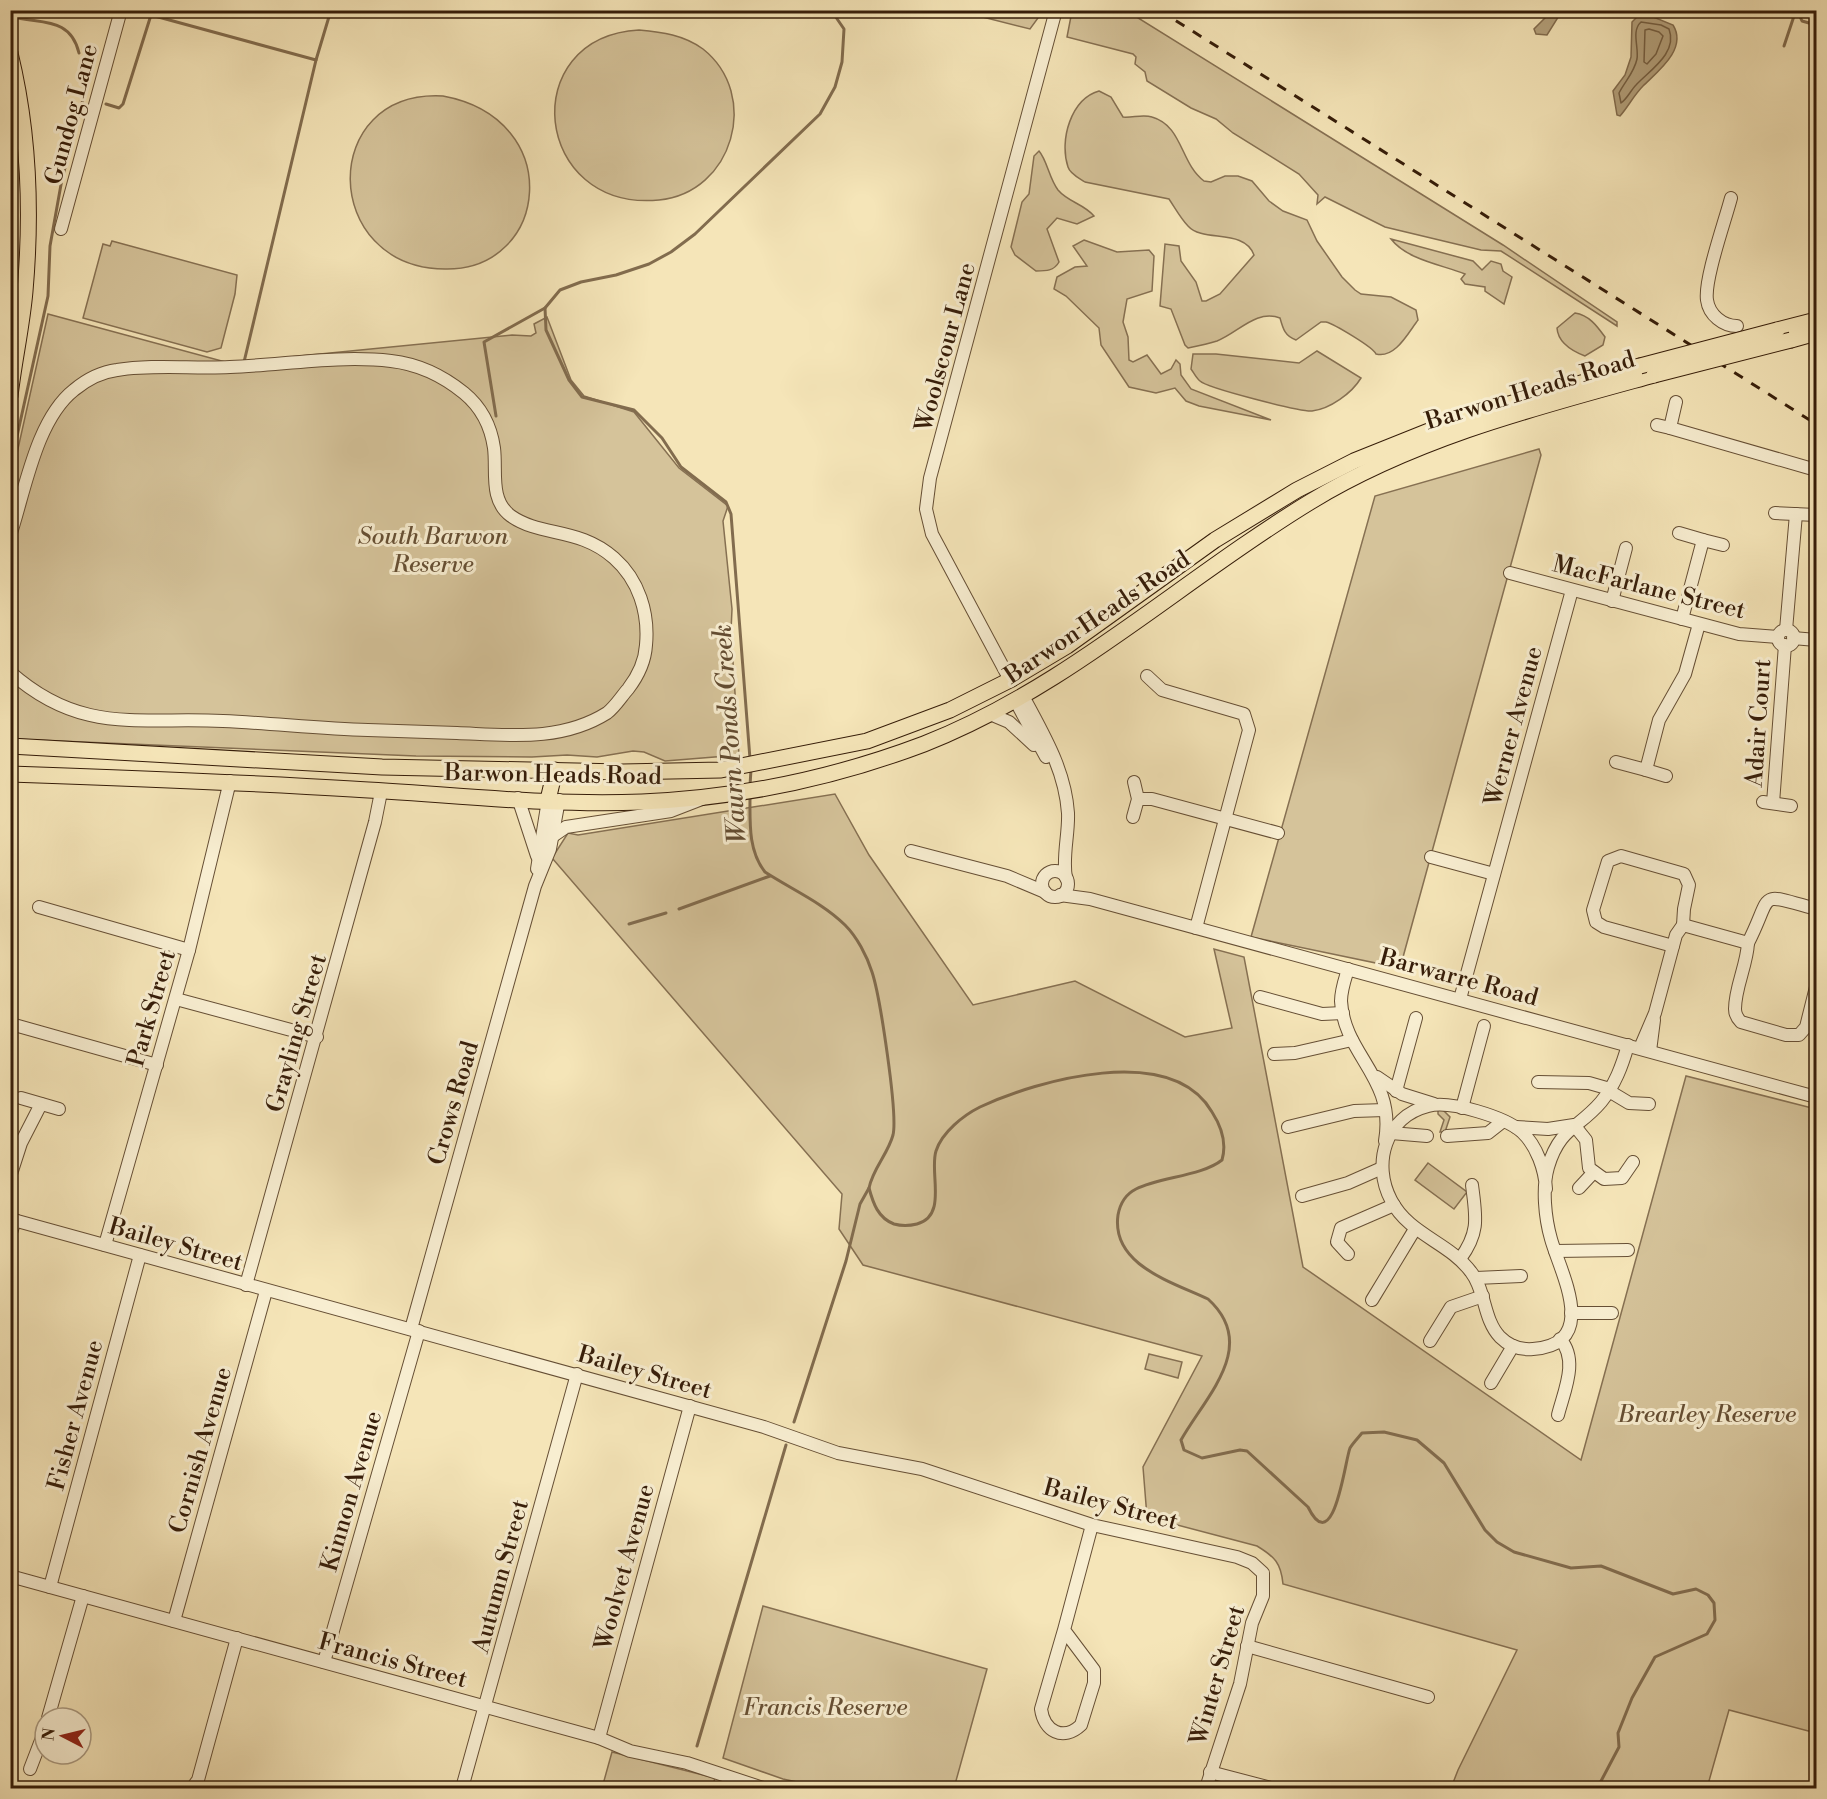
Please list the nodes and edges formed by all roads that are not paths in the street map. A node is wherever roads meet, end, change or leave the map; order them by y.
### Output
1 (122, 10) edge
2 (1056, 10) edge
3 (10, 52) edge
4 (1731, 198) dead end
5 (61, 229) dead end
6 (1816, 320) edge
7 (1737, 326) dead end
8 (1816, 333) edge
9 (12, 368) edge
10 (10, 396) edge
11 (1676, 402) dead end
12 (1816, 470) edge
13 (1775, 513) dead end
14 (1796, 514) junction
15 (1816, 515) edge
16 (1679, 533) dead end
17 (10, 536) edge
18 (1704, 540) junction
19 (1724, 545) dead end
20 (1626, 548) dead end
21 (1510, 573) dead end
22 (1572, 590) junction
23 (1612, 601) junction
24 (1682, 619) junction
25 (1699, 624) junction
26 (1786, 638) junction
27 (1816, 640) edge
28 (10, 672) edge
29 (1147, 676) dead end
30 (1010, 680) junction
31 (1019, 698) junction
32 (990, 714) junction
33 (10, 746) edge
34 (1049, 762) junction
35 (1616, 762) dead end
36 (555, 770) junction
37 (1646, 770) junction
38 (10, 774) edge
39 (1666, 776) dead end
40 (230, 781) junction
41 (1134, 782) dead end
42 (381, 792) junction
43 (716, 795) junction
44 (518, 798) junction
45 (1066, 799) junction
46 (1138, 799) junction
47 (554, 800) junction
48 (1791, 806) dead end
49 (1133, 818) dead end
50 (1225, 819) junction
51 (1068, 828) junction
52 (1278, 833) dead end
53 (553, 836) junction
54 (538, 850) junction
55 (911, 851) dead end
56 (1431, 857) dead end
57 (1047, 874) junction
58 (1494, 874) junction
59 (1008, 876) junction
60 (1067, 880) junction
61 (534, 888) junction
62 (1045, 892) junction
63 (1060, 895) junction
64 (1090, 899) junction
65 (39, 907) dead end
66 (1816, 909) edge
67 (1683, 925) junction
68 (1196, 928) junction
69 (1748, 942) junction
70 (1673, 946) junction
71 (189, 950) junction
72 (1352, 970) junction
73 (1816, 987) edge
74 (1260, 997) dead end
75 (176, 999) junction
76 (1460, 999) junction
77 (1343, 1013) junction
78 (1416, 1018) dead end
79 (11, 1024) edge
80 (1484, 1026) dead end
81 (317, 1037) junction
82 (1352, 1040) junction
83 (1634, 1047) junction
84 (1274, 1054) dead end
85 (157, 1065) junction
86 (1371, 1070) junction
87 (1538, 1082) dead end
88 (1609, 1090) junction
89 (1396, 1091) junction
90 (1816, 1097) edge
91 (21, 1098) dead end
92 (41, 1104) junction
93 (1631, 1104) junction
94 (1649, 1104) dead end
95 (1438, 1105) junction
96 (1462, 1108) junction
97 (59, 1109) dead end
98 (1385, 1110) junction
99 (1631, 1117) dead end
100 (1505, 1123) junction
101 (1574, 1125) junction
102 (1288, 1127) dead end
103 (1391, 1132) junction
104 (1427, 1136) dead end
105 (1447, 1136) dead end
106 (1383, 1148) junction
107 (1633, 1162) dead end
108 (1382, 1168) junction
109 (1593, 1173) junction
110 (10, 1177) edge
111 (1472, 1185) dead end
112 (1579, 1188) dead end
113 (1546, 1189) junction
114 (1302, 1196) dead end
115 (1394, 1205) junction
116 (13, 1219) edge
117 (1415, 1228) junction
118 (10, 1236) edge
119 (105, 1245) junction
120 (1628, 1250) dead end
121 (1555, 1251) junction
122 (1348, 1254) dead end
123 (140, 1255) junction
124 (1460, 1259) junction
125 (1521, 1276) dead end
126 (1476, 1278) junction
127 (246, 1285) junction
128 (266, 1291) junction
129 (1483, 1296) junction
130 (1372, 1300) dead end
131 (1571, 1313) junction
132 (1612, 1313) dead end
133 (415, 1330) junction
134 (1560, 1339) junction
135 (1430, 1341) dead end
136 (1513, 1346) junction
137 (577, 1374) junction
138 (1491, 1383) dead end
139 (690, 1406) junction
140 (1558, 1415) dead end
141 (1092, 1525) junction
142 (1263, 1573) joint
143 (10, 1576) edge
144 (50, 1587) junction
145 (83, 1596) junction
146 (174, 1621) junction
147 (1064, 1630) junction
148 (237, 1638) junction
149 (1247, 1646) junction
150 (324, 1662) junction
151 (1428, 1697) dead end
152 (51, 1706) edge
153 (485, 1707) junction
154 (599, 1738) junction
155 (33, 1761) edge
156 (30, 1769) dead end
157 (1210, 1772) junction
158 (192, 1788) edge
159 (462, 1788) edge
160 (763, 1788) edge
161 (1206, 1788) edge
162 (1271, 1788) edge

1 - 5 street, Gundog Lane
2 - 30 street, Woolscour Lane
3 - 9 main road
4 - 7 street
6 - 30 main road, Barwon Heads Road, bridge
8 - 31 main road, Barwon Heads Road, bridge
9 - 10 main road
11 - 12 street
13 - 14 street
14 - 15 street
14 - 26 street, Adair Court
16 - 18 street
17 - 28 street
18 - 19 street
18 - 24 street
20 - 23 street
21 - 22 street, MacFarlane Street
22 - 23 street, MacFarlane Street
22 - 58 street, Werner Avenue
23 - 24 street, MacFarlane Street
24 - 25 street, MacFarlane Street
25 - 26 street, MacFarlane Street
25 - 37 street
26 - 27 street, MacFarlane Street
26 - 48 street, Adair Court
29 - 50 street
30 - 31 main road
30 - 36 main road, Barwon Heads Road
31 - 32 main road, Barwon Heads Road
31 - 34 street
31 - 45 street
32 - 34 street
32 - 43 main road, Barwon Heads Road
33 - 36 main road, Barwon Heads Road
34 - 45 street
35 - 37 street
36 - 47 main road
37 - 39 street
38 - 40 main road, Barwon Heads Road
40 - 42 main road, Barwon Heads Road
40 - 71 street, Park Street
41 - 46 street
42 - 44 main road, Barwon Heads Road
42 - 81 street, Grayling Street
43 - 47 main road, Barwon Heads Road
43 - 53 street
44 - 47 main road, Barwon Heads Road
44 - 54 street
45 - 51 street
46 - 49 street
46 - 50 street
47 - 53 street, Crows Road
47 - 54 street
50 - 52 street
50 - 68 street
51 - 57 street
51 - 60 street
53 - 61 street, Crows Road
54 - 61 street, Crows Road
55 - 59 street
56 - 58 street
57 - 59 street
57 - 60 street
57 - 62 street
58 - 76 street, Werner Avenue
59 - 62 street
60 - 63 street
60 - 64 street, Barwarre Road
61 - 133 street, Crows Road
62 - 63 street
63 - 64 street, Barwarre Road
64 - 68 street, Barwarre Road
65 - 71 street
66 - 69 street
67 - 69 street
67 - 70 street
67 - 70 street
68 - 72 street, Barwarre Road
69 - 73 street
70 - 83 street
71 - 75 street, Park Street
72 - 76 street, Barwarre Road
72 - 77 street
74 - 77 street
75 - 81 street
75 - 85 street, Park Street
76 - 83 street, Barwarre Road
77 - 82 street
78 - 89 street
79 - 85 street
80 - 96 street
81 - 127 street, Grayling Street
82 - 84 street
82 - 86 street
83 - 88 street
83 - 90 street, Barwarre Road
85 - 119 street, Park Street
86 - 89 street
86 - 98 street
87 - 88 street
88 - 93 street
88 - 101 street
89 - 95 street
91 - 92 street
92 - 97 street
92 - 110 street
93 - 94 street
93 - 99 street
95 - 96 street
95 - 103 street
96 - 100 street
98 - 102 street
98 - 106 street
100 - 101 street
100 - 105 street
100 - 113 street
101 - 109 street
101 - 113 street
103 - 104 street
103 - 106 street
106 - 108 street
107 - 109 street
108 - 114 street
108 - 115 street
109 - 112 street
111 - 124 street
113 - 121 street
115 - 117 street
115 - 122 street
116 - 118 street
116 - 119 street, Bailey Street
117 - 124 street
117 - 130 street
119 - 123 street, Bailey Street
120 - 121 street
121 - 131 street
123 - 127 street, Bailey Street
123 - 144 street, Fisher Avenue
124 - 126 street
125 - 126 street
126 - 129 street
127 - 128 street, Bailey Street
128 - 133 street, Bailey Street
128 - 146 street, Cornish Avenue
129 - 135 street
129 - 136 street
131 - 132 street
131 - 134 street
133 - 137 street, Bailey Street
133 - 150 street, Kinnon Avenue
134 - 136 street
134 - 140 street
136 - 138 street
137 - 139 street, Bailey Street
137 - 153 street, Autumn Street
139 - 141 street, Bailey Street
139 - 154 street, Woolvet Avenue
141 - 142 street, Bailey Street
141 - 147 street
142 - 149 street, Winter Street
143 - 144 street, Francis Street
144 - 145 street, Francis Street
145 - 146 street, Francis Street
145 - 152 street
146 - 148 street, Francis Street
147 - 147 street
148 - 150 street, Francis Street
148 - 158 street
149 - 151 street
149 - 157 street, Winter Street
150 - 153 street, Francis Street
153 - 154 street, Francis Street
153 - 159 street, Autumn Street
154 - 160 street, Francis Street
155 - 156 street
157 - 161 street, Winter Street
157 - 162 street

